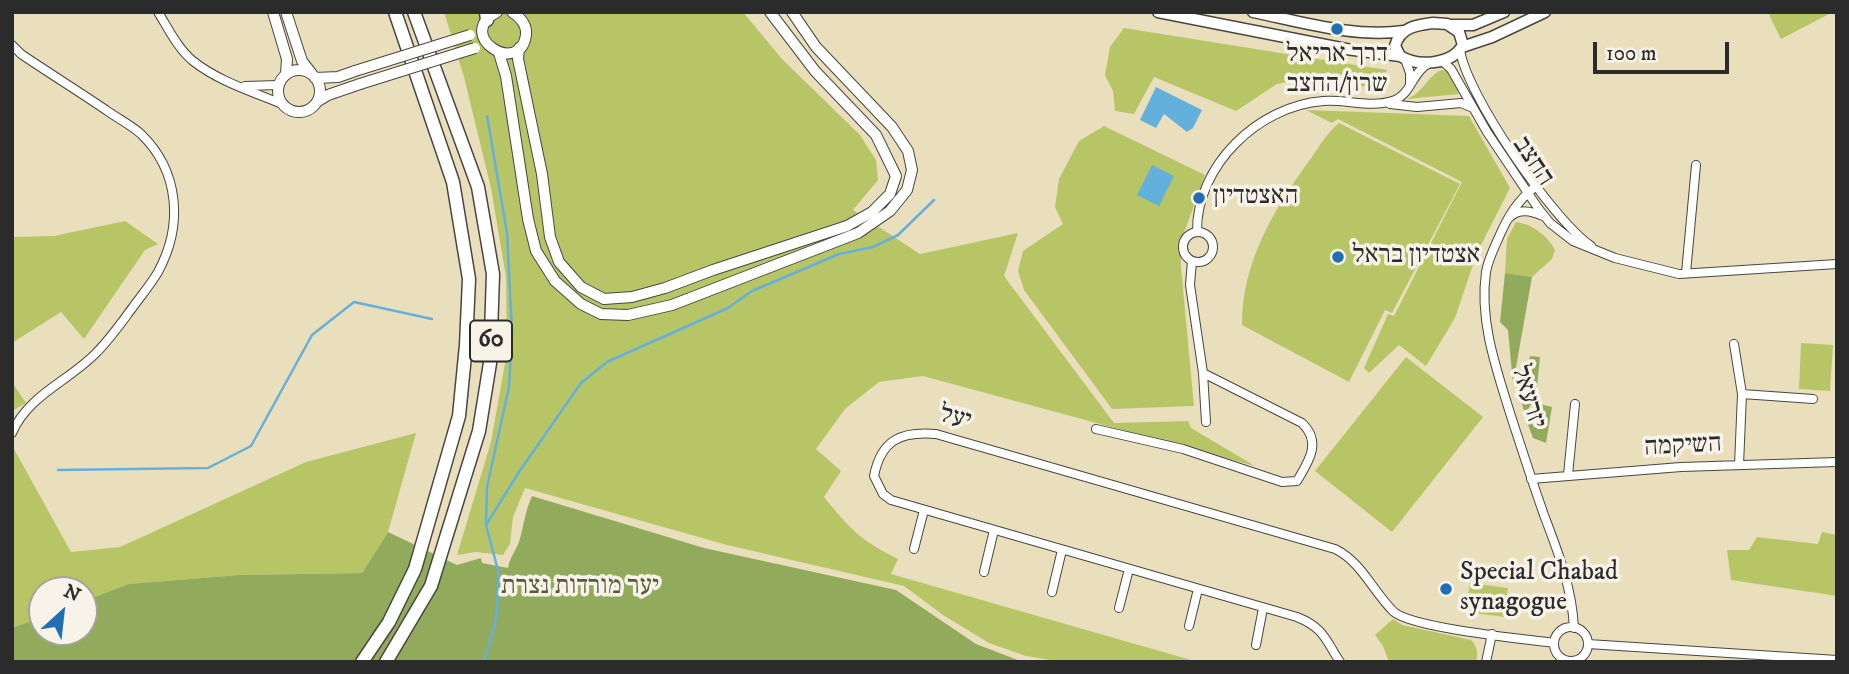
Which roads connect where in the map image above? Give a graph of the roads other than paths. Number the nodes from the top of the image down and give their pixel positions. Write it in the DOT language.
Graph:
graph roads {
  1 [pos="158,12"];
  2 [pos="273,12"];
  3 [pos="286,12"];
  4 [pos="395,12"];
  5 [pos="414,12"];
  6 [pos="512,12"];
  7 [pos="770,12"];
  8 [pos="792,12"];
  9 [pos="1158,12"];
  10 [pos="1253,12"];
  11 [pos="1504,12"];
  12 [pos="1545,12"];
  13 [pos="488,18"];
  14 [pos="1449,25"];
  15 [pos="1404,31"];
  16 [pos="12,46"];
  17 [pos="519,48"];
  18 [pos="1461,48"];
  19 [pos="496,52"];
  20 [pos="1402,58"];
  21 [pos="1436,61"];
  22 [pos="286,74"];
  23 [pos="314,76"];
  24 [pos="238,85"];
  25 [pos="278,85"];
  26 [pos="1409,85"];
  27 [pos="318,101"];
  28 [pos="1376,103"];
  29 [pos="282,104"];
  30 [pos="1473,108"];
  31 [pos="1696,165"];
  32 [pos="1536,186"];
  33 [pos="1527,193"];
  34 [pos="1544,216"];
  35 [pos="1507,220"];
  36 [pos="1197,232"];
  37 [pos="1615,258"];
  38 [pos="1192,261"];
  39 [pos="1837,264"];
  40 [pos="1686,273"];
  41 [pos="1734,344"];
  42 [pos="1203,373"];
  43 [pos="1742,394"];
  44 [pos="1813,399"];
  45 [pos="1576,404"];
  46 [pos="1206,422"];
  47 [pos="1096,429"];
  48 [pos="12,433"];
  49 [pos="1837,462"];
  50 [pos="1739,465"];
  51 [pos="1568,475"];
  52 [pos="1531,479"];
  53 [pos="924,510"];
  54 [pos="994,530"];
  55 [pos="914,549"];
  56 [pos="1062,550"];
  57 [pos="1129,569"];
  58 [pos="984,572"];
  59 [pos="1198,589"];
  60 [pos="1052,592"];
  61 [pos="1119,608"];
  62 [pos="1264,608"];
  63 [pos="1189,626"];
  64 [pos="1574,628"];
  65 [pos="1492,634"];
  66 [pos="1555,643"];
  67 [pos="1588,644"];
  68 [pos="1256,645"];
  69 [pos="1837,660"];
  70 [pos="362,662"];
  71 [pos="386,662"];
  72 [pos="1340,662"];
  73 [pos="1486,662"];
  1 -- 24 [label="street"];
  2 -- 22 [label="street"];
  3 -- 23 [label="street"];
  4 -- 70 [label="highway, 60"];
  5 -- 71 [label="highway, 60"];
  6 -- 17 [label="street"];
  7 -- 17 [label="street"];
  8 -- 19 [label="street"];
  9 -- 20 [label="main road"];
  10 -- 15 [label="main road"];
  11 -- 14 [label="main road"];
  12 -- 18 [label="main road"];
  13 -- 19 [label="street"];
  13 -- 23 [label="street, bridge"];
  14 -- 15 [label="main road"];
  14 -- 18 [label="main road"];
  15 -- 20 [label="main road"];
  16 -- 48 [label="street"];
  17 -- 19 [label="street"];
  18 -- 21 [label="main road"];
  18 -- 32 [label="street, החצב"];
  19 -- 27 [label="street, bridge"];
  20 -- 21 [label="main road"];
  20 -- 26 [label="street"];
  21 -- 26 [label="street"];
  21 -- 30 [label="street, החצב"];
  22 -- 23 [label="street"];
  22 -- 25 [label="street"];
  23 -- 27 [label="street"];
  24 -- 25 [label="street"];
  24 -- 29 [label="street"];
  25 -- 29 [label="street"];
  26 -- 28 [label="street"];
  27 -- 29 [label="street"];
  28 -- 30 [label="street"];
  28 -- 36 [label="street"];
  30 -- 33 [label="street, החצב"];
  31 -- 40 [label="street"];
  32 -- 33 [label="street, יזרעאל"];
  32 -- 37 [label="street, החצב"];
  33 -- 34 [label="street, החצב"];
  33 -- 35 [label="street, יזרעאל"];
  34 -- 35 [label="street"];
  34 -- 37 [label="street, החצב"];
  35 -- 52 [label="street, יזרעאל"];
  36 -- 38 [label="street"];
  36 -- 38 [label="street"];
  37 -- 40 [label="street, החצב"];
  38 -- 42 [label="street"];
  39 -- 40 [label="street, החצב"];
  41 -- 43 [label="street"];
  42 -- 46 [label="street"];
  42 -- 47 [label="street"];
  43 -- 44 [label="street"];
  43 -- 50 [label="street"];
  45 -- 51 [label="street"];
  49 -- 50 [label="street, השיקמה"];
  50 -- 51 [label="street, השיקמה"];
  51 -- 52 [label="street, השיקמה"];
  52 -- 64 [label="street, יזרעאל"];
  53 -- 54 [label="street, יעל"];
  53 -- 55 [label="street"];
  53 -- 65 [label="street, יעל"];
  54 -- 56 [label="street, יעל"];
  54 -- 58 [label="street"];
  56 -- 57 [label="street, יעל"];
  56 -- 60 [label="street"];
  57 -- 59 [label="street, יעל"];
  57 -- 61 [label="street"];
  59 -- 62 [label="street, יעל"];
  59 -- 63 [label="street"];
  62 -- 68 [label="street"];
  62 -- 72 [label="street, יעל"];
  64 -- 66 [label="street"];
  64 -- 67 [label="street"];
  65 -- 66 [label="street, יעל"];
  65 -- 73 [label="street"];
  66 -- 67 [label="street"];
  67 -- 69 [label="street"];
}
